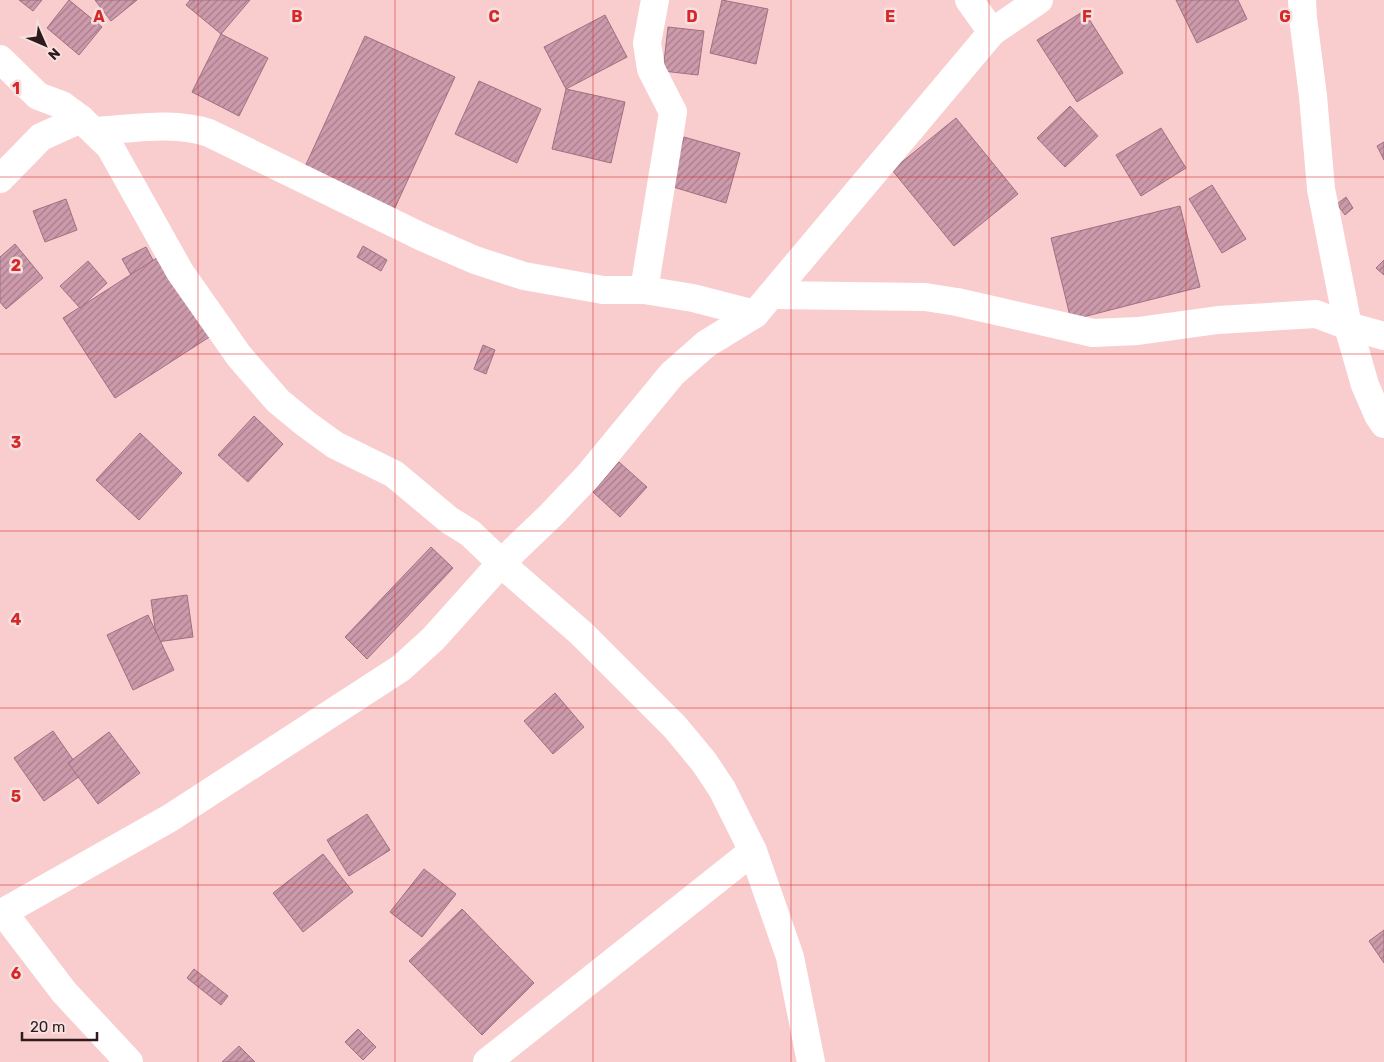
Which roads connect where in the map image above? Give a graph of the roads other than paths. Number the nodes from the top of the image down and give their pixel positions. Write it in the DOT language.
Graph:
graph roads {
  1 [pos="655,0"];
  2 [pos="969,0"];
  3 [pos="1039,0"];
  4 [pos="1302,0"];
  5 [pos="992,32"];
  6 [pos="0,58"];
  7 [pos="38,96"];
  8 [pos="88,125"];
  9 [pos="41,137"];
  10 [pos="0,180"];
  11 [pos="644,290"];
  12 [pos="764,304"];
  13 [pos="1348,326"];
  14 [pos="1384,336"];
  15 [pos="1384,424"];
  16 [pos="502,562"];
  17 [pos="753,851"];
  18 [pos="1,913"];
  19 [pos="129,1062"];
  20 [pos="487,1062"];
  21 [pos="811,1062"];
  1 -- 11 [label="street"];
  2 -- 5 [label="street"];
  3 -- 5 [label="street"];
  4 -- 13 [label="street"];
  5 -- 12 [label="street"];
  6 -- 7 [label="street"];
  7 -- 8 [label="street"];
  7 -- 9 [label="street"];
  8 -- 9 [label="street"];
  8 -- 11 [label="street"];
  8 -- 16 [label="street"];
  9 -- 10 [label="street"];
  11 -- 12 [label="street"];
  12 -- 13 [label="street"];
  12 -- 16 [label="street"];
  13 -- 14 [label="street"];
  13 -- 15 [label="street"];
  16 -- 17 [label="street"];
  16 -- 18 [label="street"];
  17 -- 20 [label="street"];
  17 -- 21 [label="street"];
  18 -- 19 [label="street"];
}
